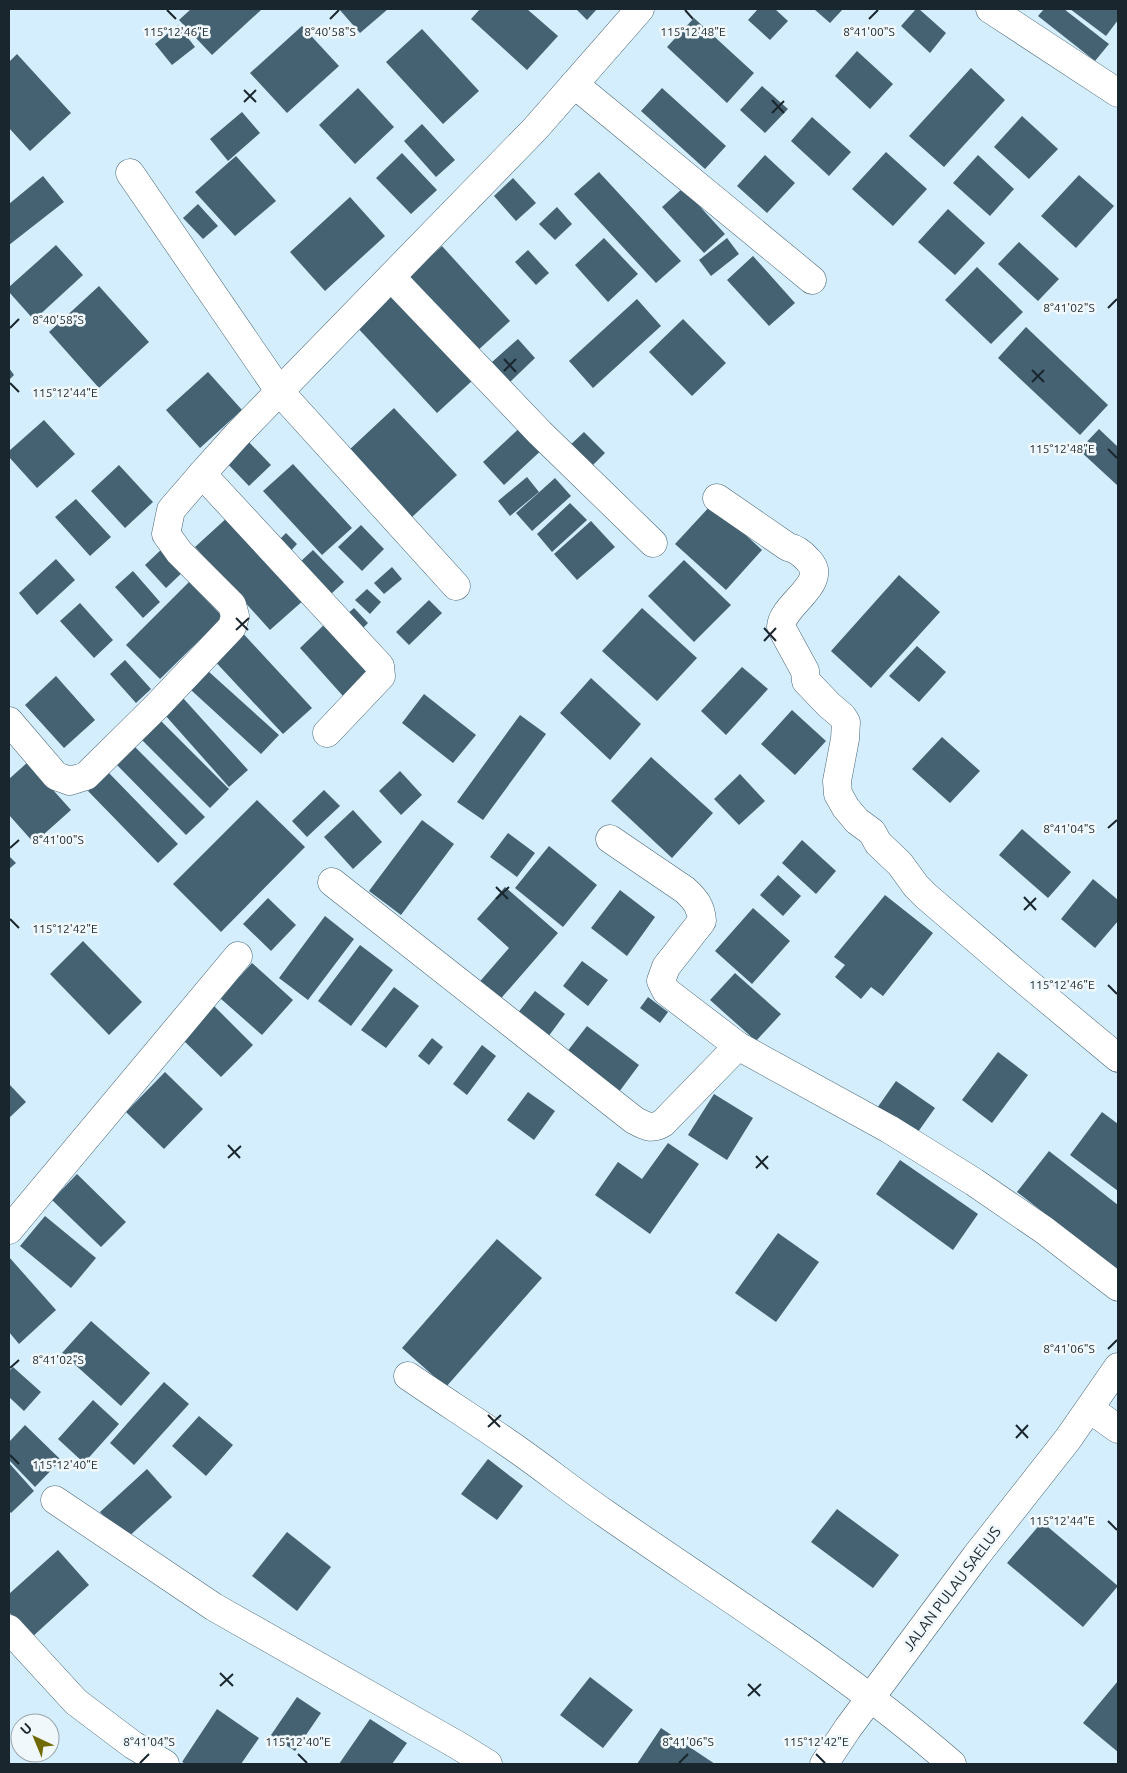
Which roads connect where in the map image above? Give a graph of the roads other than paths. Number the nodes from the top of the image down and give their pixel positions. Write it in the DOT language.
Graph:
graph roads {
  1 [pos="640,9"];
  2 [pos="1000,11"];
  3 [pos="574,84"];
  4 [pos="1118,93"];
  5 [pos="130,173"];
  6 [pos="391,277"];
  7 [pos="812,280"];
  8 [pos="280,392"];
  9 [pos="202,474"];
  10 [pos="717,498"];
  11 [pos="653,543"];
  12 [pos="456,586"];
  13 [pos="9,721"];
  14 [pos="327,733"];
  15 [pos="610,839"];
  16 [pos="332,882"];
  17 [pos="238,956"];
  18 [pos="738,1046"];
  19 [pos="1118,1058"];
  20 [pos="9,1230"];
  21 [pos="1118,1286"];
  22 [pos="1118,1367"];
  23 [pos="408,1376"];
  24 [pos="1090,1409"];
  25 [pos="1118,1429"];
  26 [pos="55,1500"];
  27 [pos="9,1630"];
  28 [pos="871,1698"];
  29 [pos="165,1764"];
  30 [pos="488,1764"];
  31 [pos="824,1764"];
  32 [pos="952,1764"];
  1 -- 3 [label="street"];
  2 -- 4 [label="street"];
  3 -- 6 [label="street"];
  3 -- 7 [label="street"];
  5 -- 8 [label="street"];
  6 -- 8 [label="street"];
  6 -- 11 [label="street"];
  8 -- 9 [label="street"];
  8 -- 12 [label="street"];
  9 -- 13 [label="street"];
  9 -- 14 [label="street"];
  10 -- 19 [label="street"];
  15 -- 18 [label="street"];
  16 -- 18 [label="street"];
  17 -- 20 [label="street"];
  18 -- 21 [label="street"];
  22 -- 24 [label="street, JALAN PULAU SAELUS"];
  23 -- 28 [label="street"];
  24 -- 25 [label="street"];
  24 -- 28 [label="street, JALAN PULAU SAELUS"];
  26 -- 30 [label="street"];
  27 -- 29 [label="street"];
  28 -- 31 [label="street, JALAN PULAU SAELUS"];
  28 -- 32 [label="street"];
}
